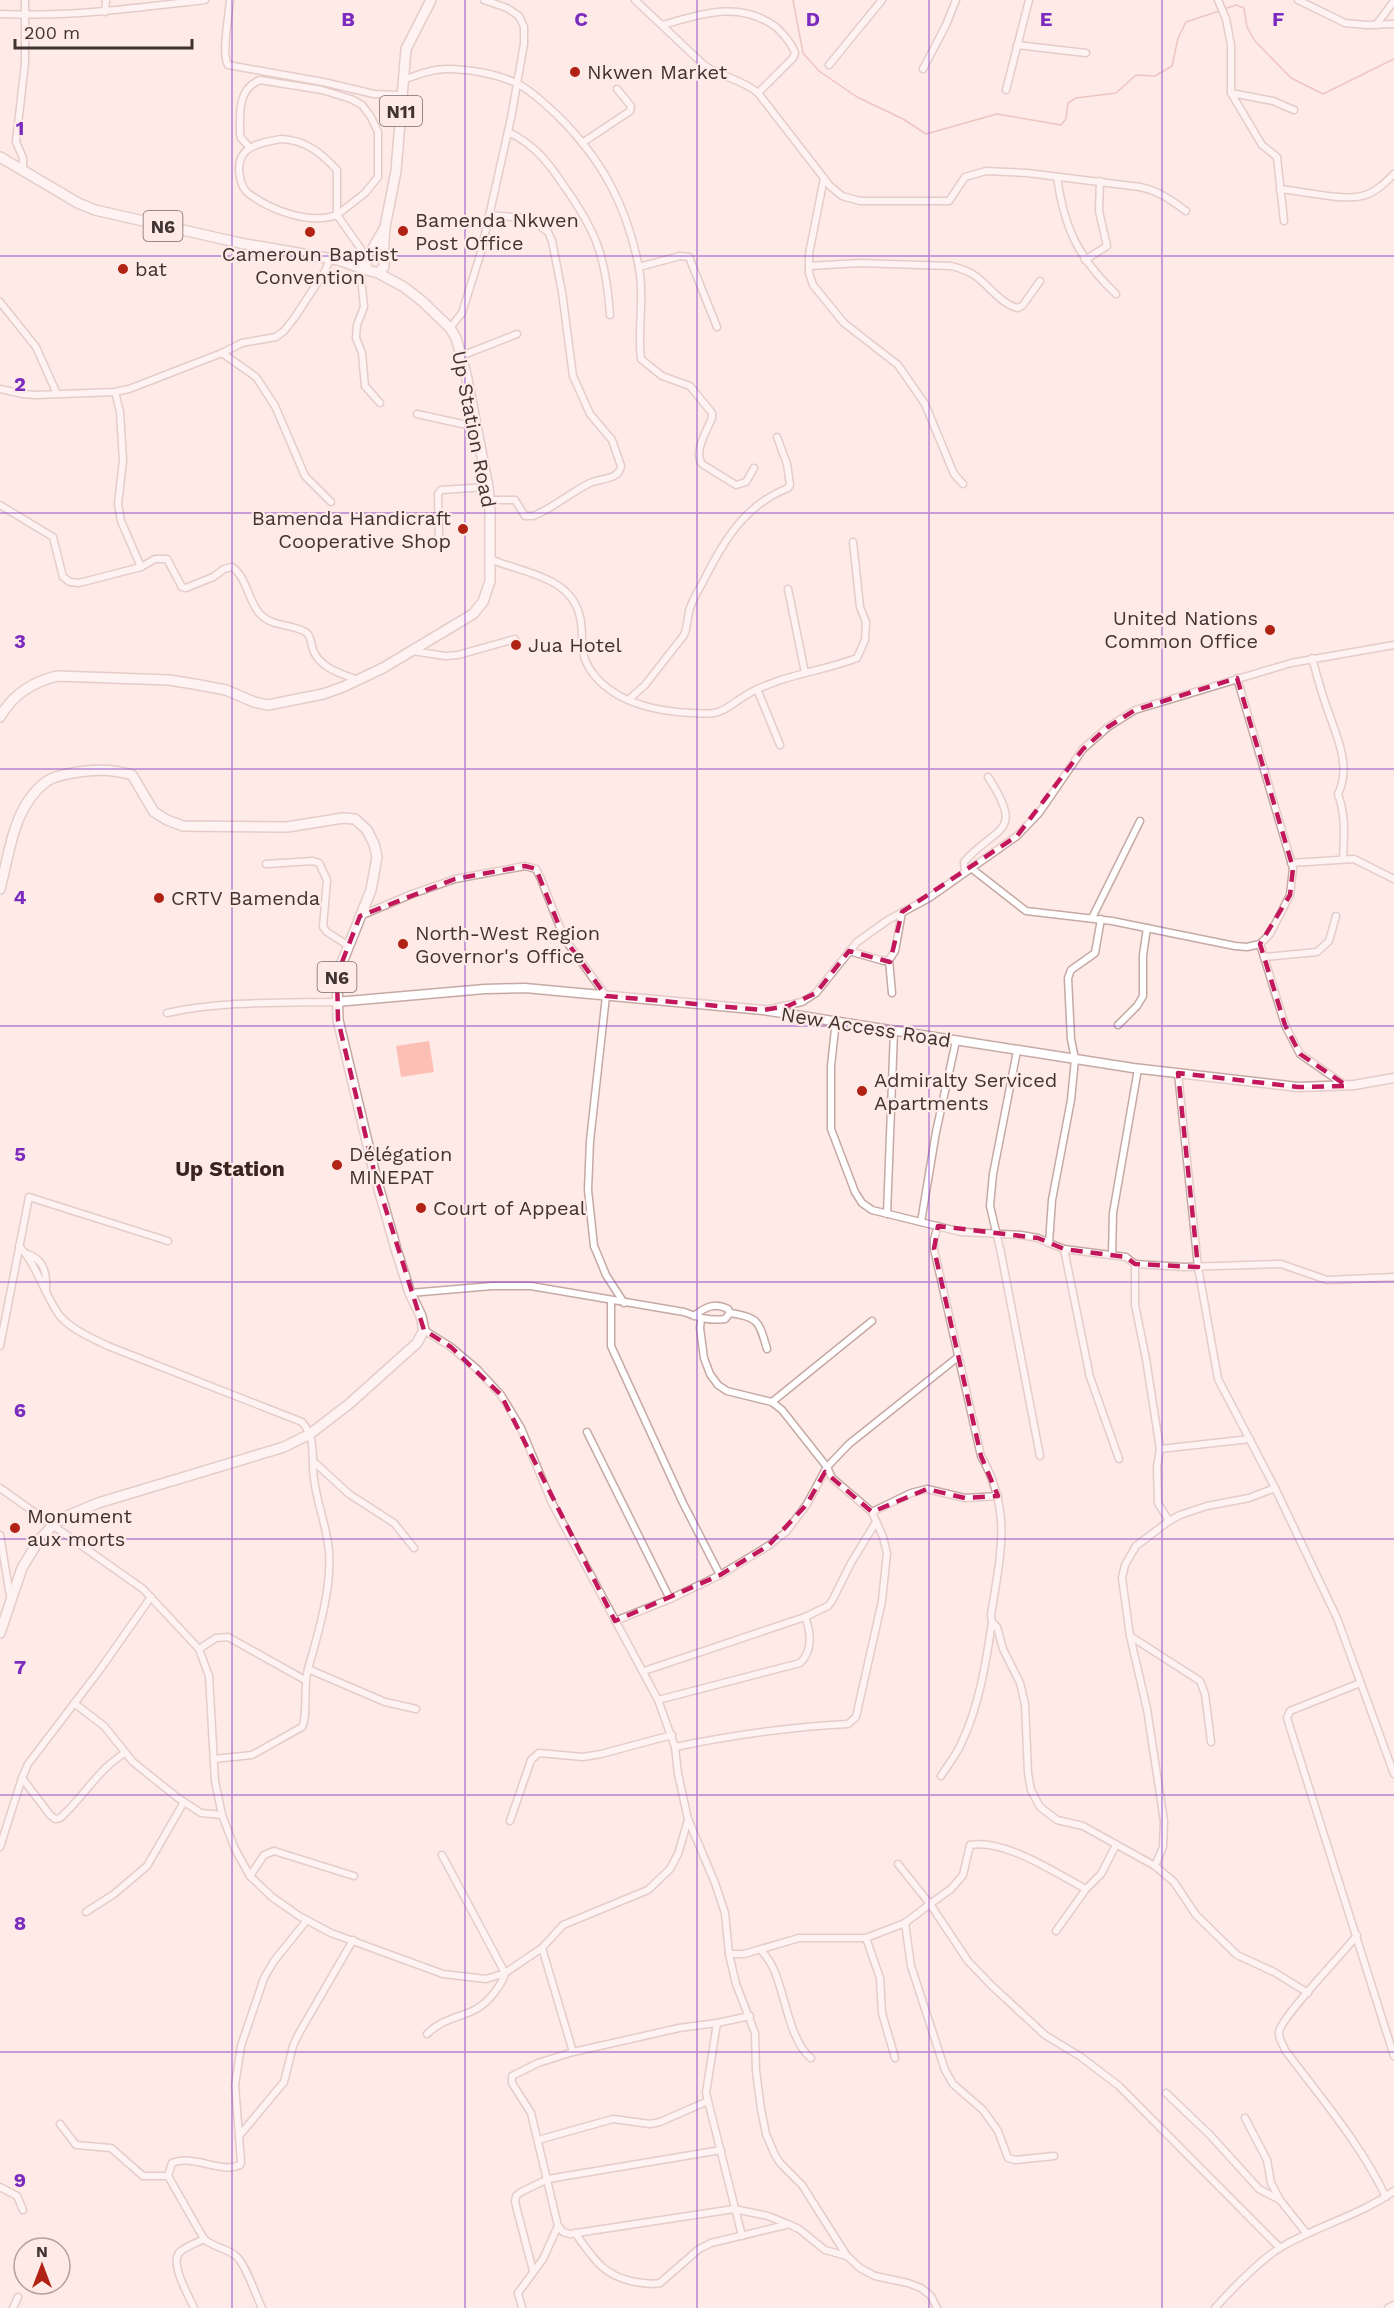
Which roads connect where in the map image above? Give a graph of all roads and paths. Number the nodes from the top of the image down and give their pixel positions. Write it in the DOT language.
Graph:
graph roads {
  1 [pos="25,0"];
  2 [pos="106,0"];
  3 [pos="205,0"];
  4 [pos="230,0"];
  5 [pos="431,0"];
  6 [pos="484,0"];
  7 [pos="635,0"];
  8 [pos="882,0"];
  9 [pos="956,0"];
  10 [pos="1029,0"];
  11 [pos="1218,0"];
  12 [pos="1298,0"];
  13 [pos="1394,1"];
  14 [pos="105,12"];
  15 [pos="0,14"];
  16 [pos="25,15"];
  17 [pos="1394,24"];
  18 [pos="662,25"];
  19 [pos="1377,25"];
  20 [pos="1017,45"];
  21 [pos="1086,53"];
  22 [pos="829,65"];
  23 [pos="923,69"];
  24 [pos="403,80"];
  25 [pos="518,84"];
  26 [pos="617,88"];
  27 [pos="1006,90"];
  28 [pos="758,93"];
  29 [pos="1231,93"];
  30 [pos="402,95"];
  31 [pos="1294,110"];
  32 [pos="508,132"];
  33 [pos="582,142"];
  34 [pos="250,148"];
  35 [pos="0,157"];
  36 [pos="23,170"];
  37 [pos="1394,174"];
  38 [pos="1057,177"];
  39 [pos="824,178"];
  40 [pos="1100,181"];
  41 [pos="1280,189"];
  42 [pos="1186,211"];
  43 [pos="337,215"];
  44 [pos="489,215"];
  45 [pos="1284,221"];
  46 [pos="385,227"];
  47 [pos="367,255"];
  48 [pos="384,258"];
  49 [pos="334,260"];
  50 [pos="1085,260"];
  51 [pos="808,266"];
  52 [pos="639,267"];
  53 [pos="364,269"];
  54 [pos="378,273"];
  55 [pos="1041,281"];
  56 [pos="404,287"];
  57 [pos="1116,294"];
  58 [pos="0,302"];
  59 [pos="610,315"];
  60 [pos="717,327"];
  61 [pos="450,328"];
  62 [pos="518,334"];
  63 [pos="222,353"];
  64 [pos="461,356"];
  65 [pos="0,389"];
  66 [pos="115,392"];
  67 [pos="57,394"];
  68 [pos="380,403"];
  69 [pos="417,414"];
  70 [pos="476,427"];
  71 [pos="777,437"];
  72 [pos="754,468"];
  73 [pos="963,484"];
  74 [pos="488,487"];
  75 [pos="489,500"];
  76 [pos="331,502"];
  77 [pos="0,505"];
  78 [pos="439,539"];
  79 [pos="853,542"];
  80 [pos="490,559"];
  81 [pos="141,567"];
  82 [pos="788,589"];
  83 [pos="515,639"];
  84 [pos="1394,645"];
  85 [pos="412,651"];
  86 [pos="1312,658"];
  87 [pos="805,673"];
  88 [pos="1237,678"];
  89 [pos="358,680"];
  90 [pos="757,689"];
  91 [pos="628,700"];
  92 [pos="0,717"];
  93 [pos="780,745"];
  94 [pos="988,777"];
  95 [pos="1140,821"];
  96 [pos="1343,859"];
  97 [pos="1292,863"];
  98 [pos="266,864"];
  99 [pos="968,870"];
  100 [pos="1394,879"];
  101 [pos="0,888"];
  102 [pos="902,912"];
  103 [pos="360,916"];
  104 [pos="1336,916"];
  105 [pos="1092,918"];
  106 [pos="1101,919"];
  107 [pos="1147,928"];
  108 [pos="1260,944"];
  109 [pos="349,946"];
  110 [pos="849,951"];
  111 [pos="1264,957"];
  112 [pos="889,960"];
  113 [pos="892,993"];
  114 [pos="606,996"];
  115 [pos="336,1002"];
  116 [pos="763,1010"];
  117 [pos="167,1013"];
  118 [pos="836,1020"];
  119 [pos="1118,1024"];
  120 [pos="894,1031"];
  121 [pos="956,1041"];
  122 [pos="1017,1051"];
  123 [pos="1075,1059"];
  124 [pos="1138,1069"];
  125 [pos="1178,1073"];
  126 [pos="1394,1078"];
  127 [pos="1347,1086"];
  128 [pos="887,1214"];
  129 [pos="921,1222"];
  130 [pos="938,1226"];
  131 [pos="995,1234"];
  132 [pos="168,1242"];
  133 [pos="1048,1243"];
  134 [pos="19,1246"];
  135 [pos="1064,1249"];
  136 [pos="1112,1255"];
  137 [pos="1135,1263"];
  138 [pos="1198,1267"];
  139 [pos="1394,1277"];
  140 [pos="410,1293"];
  141 [pos="611,1301"];
  142 [pos="624,1303"];
  143 [pos="730,1313"];
  144 [pos="698,1318"];
  145 [pos="872,1321"];
  146 [pos="424,1330"];
  147 [pos="0,1346"];
  148 [pos="767,1349"];
  149 [pos="958,1357"];
  150 [pos="772,1402"];
  151 [pos="587,1432"];
  152 [pos="310,1434"];
  153 [pos="1250,1439"];
  154 [pos="1160,1449"];
  155 [pos="1040,1456"];
  156 [pos="1119,1459"];
  157 [pos="313,1461"];
  158 [pos="827,1467"];
  159 [pos="0,1488"];
  160 [pos="1275,1488"];
  161 [pos="998,1496"];
  162 [pos="872,1512"];
  163 [pos="1169,1521"];
  164 [pos="876,1522"];
  165 [pos="53,1525"];
  166 [pos="0,1535"];
  167 [pos="414,1548"];
  168 [pos="720,1575"];
  169 [pos="11,1598"];
  170 [pos="151,1598"];
  171 [pos="670,1599"];
  172 [pos="805,1617"];
  173 [pos="615,1621"];
  174 [pos="992,1623"];
  175 [pos="0,1633"];
  176 [pos="1130,1636"];
  177 [pos="199,1649"];
  178 [pos="308,1669"];
  179 [pos="644,1671"];
  180 [pos="305,1680"];
  181 [pos="1360,1683"];
  182 [pos="658,1700"];
  183 [pos="74,1703"];
  184 [pos="416,1709"];
  185 [pos="672,1735"];
  186 [pos="1211,1742"];
  187 [pos="675,1747"];
  188 [pos="126,1753"];
  189 [pos="214,1759"];
  190 [pos="1394,1774"];
  191 [pos="941,1776"];
  192 [pos="22,1778"];
  193 [pos="184,1802"];
  194 [pos="222,1815"];
  195 [pos="688,1819"];
  196 [pos="510,1821"];
  197 [pos="1116,1845"];
  198 [pos="0,1847"];
  199 [pos="442,1855"];
  200 [pos="898,1864"];
  201 [pos="1155,1866"];
  202 [pos="250,1876"];
  203 [pos="354,1876"];
  204 [pos="1086,1889"];
  205 [pos="930,1904"];
  206 [pos="87,1912"];
  207 [pos="307,1920"];
  208 [pos="905,1923"];
  209 [pos="1056,1931"];
  210 [pos="1357,1935"];
  211 [pos="866,1938"];
  212 [pos="352,1940"];
  213 [pos="542,1948"];
  214 [pos="760,1950"];
  215 [pos="729,1954"];
  216 [pos="505,1973"];
  217 [pos="1308,1993"];
  218 [pos="750,2016"];
  219 [pos="717,2023"];
  220 [pos="427,2034"];
  221 [pos="573,2052"];
  222 [pos="1394,2055"];
  223 [pos="811,2058"];
  224 [pos="895,2058"];
  225 [pos="1166,2093"];
  226 [pos="708,2101"];
  227 [pos="1245,2118"];
  228 [pos="60,2124"];
  229 [pos="238,2136"];
  230 [pos="538,2139"];
  231 [pos="721,2150"];
  232 [pos="1054,2156"];
  233 [pos="168,2176"];
  234 [pos="548,2179"];
  235 [pos="0,2187"];
  236 [pos="1394,2191"];
  237 [pos="1386,2197"];
  238 [pos="1280,2200"];
  239 [pos="734,2209"];
  240 [pos="23,2210"];
  241 [pos="788,2224"];
  242 [pos="558,2226"];
  243 [pos="575,2233"];
  244 [pos="1307,2234"];
  245 [pos="742,2236"];
  246 [pos="204,2240"];
  247 [pos="1280,2248"];
  248 [pos="848,2256"];
  249 [pos="533,2271"];
  250 [pos="18,2297"];
  251 [pos="1394,2305"];
  252 [pos="13,2308"];
  253 [pos="194,2308"];
  254 [pos="262,2308"];
  255 [pos="522,2308"];
  256 [pos="937,2308"];
  257 [pos="1215,2308"];
  258 [pos="1388,2308"];
  1 -- 16 [label="street"];
  2 -- 14 [label="street"];
  3 -- 14 [label="street"];
  4 -- 30 [label="street"];
  5 -- 24 [label="highway, N11"];
  6 -- 25 [label="street"];
  7 -- 18 [label="street"];
  8 -- 22 [label="street"];
  9 -- 23 [label="street"];
  10 -- 20 [label="street"];
  11 -- 29 [label="street"];
  12 -- 19 [label="street"];
  13 -- 19 [label="street"];
  14 -- 16 [label="street"];
  15 -- 16 [label="street"];
  16 -- 36 [label="street"];
  17 -- 19 [label="street"];
  18 -- 28 [label="street"];
  18 -- 28 [label="street"];
  20 -- 21 [label="street"];
  20 -- 27 [label="street"];
  24 -- 25 [label="street"];
  24 -- 30 [label="highway, N11"];
  25 -- 32 [label="street"];
  25 -- 33 [label="street"];
  26 -- 33 [label="street"];
  28 -- 39 [label="street"];
  29 -- 31 [label="street"];
  29 -- 41 [label="street"];
  30 -- 46 [label="highway, N11"];
  32 -- 44 [label="street"];
  32 -- 59 [label="street"];
  33 -- 52 [label="street"];
  34 -- 43 [label="street"];
  34 -- 43 [label="street"];
  34 -- 43 [label="street"];
  35 -- 36 [label="highway, N6"];
  36 -- 49 [label="highway, N6"];
  37 -- 41 [label="street"];
  38 -- 39 [label="street"];
  38 -- 40 [label="street"];
  38 -- 50 [label="street"];
  39 -- 51 [label="street"];
  40 -- 42 [label="street"];
  40 -- 50 [label="street"];
  41 -- 45 [label="street"];
  43 -- 47 [label="street"];
  44 -- 61 [label="street"];
  44 -- 75 [label="street"];
  46 -- 47 [label="highway, N11"];
  46 -- 48 [label="highway, N11"];
  47 -- 48 [label="highway, N6"];
  47 -- 49 [label="highway, N6"];
  47 -- 53 [label="highway"];
  48 -- 54 [label="highway"];
  48 -- 56 [label="highway, N6"];
  49 -- 53 [label="highway, N6"];
  49 -- 63 [label="street"];
  50 -- 57 [label="street"];
  51 -- 55 [label="street"];
  51 -- 73 [label="street"];
  52 -- 60 [label="street"];
  52 -- 72 [label="street"];
  53 -- 54 [label="highway, N6"];
  53 -- 68 [label="street"];
  54 -- 56 [label="highway, N6"];
  56 -- 61 [label="highway, Up Station Road / N6"];
  58 -- 67 [label="street"];
  61 -- 64 [label="highway, Up Station Road / N6"];
  62 -- 64 [label="street"];
  63 -- 66 [label="street"];
  63 -- 76 [label="street"];
  64 -- 70 [label="highway, Up Station Road / N6"];
  65 -- 67 [label="street"];
  66 -- 67 [label="street"];
  66 -- 81 [label="street"];
  69 -- 70 [label="street"];
  70 -- 74 [label="highway, Up Station Road / N6"];
  71 -- 91 [label="street"];
  74 -- 75 [label="highway, Up Station Road / N6"];
  74 -- 78 [label="street"];
  75 -- 80 [label="highway, Up Station Road / N6"];
  77 -- 81 [label="street"];
  79 -- 87 [label="street"];
  80 -- 85 [label="highway, Up Station Road / N6"];
  80 -- 91 [label="street"];
  81 -- 89 [label="street"];
  82 -- 87 [label="street"];
  83 -- 85 [label="street"];
  84 -- 86 [label="street"];
  85 -- 89 [label="highway, Up Station Road / N6"];
  86 -- 88 [label="street"];
  86 -- 96 [label="street"];
  87 -- 90 [label="street"];
  88 -- 97 [label="street"];
  88 -- 99 [label="street"];
  89 -- 92 [label="highway, Up Station Road / N6"];
  90 -- 91 [label="street"];
  90 -- 93 [label="street"];
  94 -- 99 [label="street"];
  95 -- 105 [label="street"];
  96 -- 97 [label="street"];
  96 -- 100 [label="street"];
  97 -- 108 [label="street"];
  98 -- 109 [label="street"];
  99 -- 102 [label="street"];
  99 -- 105 [label="street"];
  101 -- 103 [label="highway, N6"];
  102 -- 110 [label="street"];
  102 -- 112 [label="street"];
  103 -- 109 [label="highway, N6"];
  103 -- 114 [label="street"];
  104 -- 111 [label="street"];
  105 -- 106 [label="street"];
  106 -- 107 [label="street"];
  106 -- 123 [label="street"];
  107 -- 108 [label="street"];
  107 -- 119 [label="street"];
  108 -- 111 [label="street"];
  109 -- 115 [label="highway, N6"];
  110 -- 112 [label="street"];
  110 -- 116 [label="street"];
  111 -- 127 [label="street"];
  112 -- 113 [label="street"];
  114 -- 115 [label="main road, New Access Road"];
  114 -- 116 [label="main road, New Access Road"];
  114 -- 142 [label="street"];
  115 -- 117 [label="street"];
  115 -- 140 [label="highway, N6"];
  116 -- 118 [label="main road, New Access Road"];
  118 -- 120 [label="main road, New Access Road"];
  118 -- 128 [label="street"];
  120 -- 121 [label="main road, New Access Road"];
  120 -- 128 [label="street"];
  121 -- 122 [label="main road, New Access Road"];
  121 -- 129 [label="street"];
  122 -- 123 [label="main road, New Access Road"];
  122 -- 131 [label="street"];
  123 -- 124 [label="main road, New Access Road"];
  123 -- 133 [label="street"];
  124 -- 125 [label="main road, New Access Road"];
  124 -- 136 [label="street"];
  125 -- 127 [label="main road, New Access Road"];
  125 -- 138 [label="street"];
  126 -- 127 [label="main road, New Access Road"];
  128 -- 129 [label="street"];
  129 -- 130 [label="street"];
  130 -- 131 [label="street"];
  130 -- 149 [label="street"];
  131 -- 133 [label="street"];
  131 -- 155 [label="street"];
  132 -- 134 [label="street"];
  133 -- 135 [label="street"];
  134 -- 147 [label="street"];
  134 -- 152 [label="street"];
  135 -- 136 [label="street"];
  135 -- 156 [label="street"];
  136 -- 137 [label="street"];
  137 -- 138 [label="street"];
  137 -- 154 [label="street"];
  138 -- 139 [label="street"];
  138 -- 153 [label="street"];
  140 -- 141 [label="street"];
  140 -- 146 [label="highway, N6"];
  141 -- 142 [label="street"];
  141 -- 168 [label="street"];
  142 -- 144 [label="street"];
  143 -- 144 [label="street"];
  143 -- 144 [label="street"];
  143 -- 148 [label="street"];
  144 -- 150 [label="street"];
  145 -- 150 [label="street"];
  146 -- 152 [label="highway"];
  146 -- 173 [label="street"];
  149 -- 158 [label="street"];
  149 -- 161 [label="street"];
  150 -- 158 [label="street"];
  151 -- 171 [label="street"];
  152 -- 157 [label="street"];
  152 -- 165 [label="highway"];
  153 -- 154 [label="street"];
  153 -- 160 [label="street"];
  154 -- 163 [label="street"];
  157 -- 167 [label="street"];
  157 -- 178 [label="street"];
  158 -- 162 [label="street"];
  158 -- 168 [label="street"];
  159 -- 165 [label="street"];
  160 -- 163 [label="street"];
  160 -- 181 [label="street"];
  161 -- 162 [label="street"];
  161 -- 174 [label="street"];
  162 -- 164 [label="street"];
  163 -- 176 [label="street"];
  164 -- 172 [label="street"];
  164 -- 187 [label="street"];
  165 -- 169 [label="highway"];
  165 -- 170 [label="street"];
  166 -- 169 [label="street"];
  168 -- 171 [label="street"];
  169 -- 175 [label="highway"];
  170 -- 177 [label="street"];
  170 -- 183 [label="street"];
  171 -- 173 [label="street"];
  172 -- 179 [label="street"];
  172 -- 182 [label="street"];
  173 -- 179 [label="street"];
  174 -- 191 [label="street"];
  174 -- 197 [label="street"];
  176 -- 186 [label="street"];
  176 -- 201 [label="street"];
  177 -- 180 [label="street"];
  177 -- 189 [label="street"];
  178 -- 180 [label="street"];
  178 -- 184 [label="street"];
  179 -- 182 [label="street"];
  180 -- 189 [label="street"];
  181 -- 190 [label="street"];
  181 -- 210 [label="street"];
  182 -- 185 [label="street"];
  183 -- 188 [label="street"];
  183 -- 192 [label="street"];
  185 -- 187 [label="street"];
  185 -- 196 [label="street"];
  187 -- 195 [label="street"];
  188 -- 192 [label="street"];
  188 -- 193 [label="street"];
  189 -- 194 [label="street"];
  192 -- 198 [label="street"];
  193 -- 194 [label="street"];
  193 -- 206 [label="street"];
  194 -- 202 [label="street"];
  195 -- 213 [label="street"];
  195 -- 215 [label="street"];
  197 -- 201 [label="street"];
  197 -- 204 [label="street"];
  199 -- 216 [label="street"];
  200 -- 205 [label="street"];
  201 -- 217 [label="street"];
  202 -- 203 [label="street"];
  202 -- 207 [label="street"];
  204 -- 205 [label="street"];
  204 -- 209 [label="street"];
  205 -- 208 [label="street"];
  205 -- 247 [label="street"];
  207 -- 212 [label="street"];
  207 -- 229 [label="street"];
  208 -- 211 [label="street"];
  208 -- 232 [label="street"];
  210 -- 217 [label="street"];
  210 -- 222 [label="street"];
  211 -- 214 [label="street"];
  211 -- 224 [label="street"];
  212 -- 216 [label="street"];
  212 -- 229 [label="street"];
  213 -- 216 [label="street"];
  213 -- 221 [label="street"];
  214 -- 215 [label="street"];
  214 -- 223 [label="street"];
  215 -- 218 [label="street"];
  216 -- 220 [label="street"];
  217 -- 237 [label="street"];
  218 -- 219 [label="street"];
  218 -- 248 [label="street"];
  219 -- 221 [label="street"];
  219 -- 226 [label="street"];
  221 -- 230 [label="street"];
  225 -- 238 [label="street"];
  226 -- 230 [label="street"];
  226 -- 231 [label="street"];
  227 -- 238 [label="street"];
  228 -- 233 [label="street"];
  229 -- 233 [label="street"];
  230 -- 234 [label="street"];
  231 -- 234 [label="street"];
  231 -- 239 [label="street"];
  233 -- 246 [label="street"];
  234 -- 242 [label="street"];
  234 -- 249 [label="street"];
  235 -- 240 [label="street"];
  236 -- 237 [label="street"];
  237 -- 244 [label="street"];
  238 -- 244 [label="street"];
  239 -- 241 [label="street"];
  239 -- 243 [label="street"];
  239 -- 245 [label="street"];
  241 -- 245 [label="street"];
  241 -- 248 [label="street"];
  242 -- 243 [label="street"];
  242 -- 249 [label="street"];
  243 -- 245 [label="street"];
  244 -- 247 [label="street"];
  246 -- 253 [label="street"];
  246 -- 254 [label="street"];
  247 -- 257 [label="street"];
  248 -- 256 [label="street"];
  249 -- 255 [label="street"];
  250 -- 252 [label="street"];
  251 -- 258 [label="street"];
}
